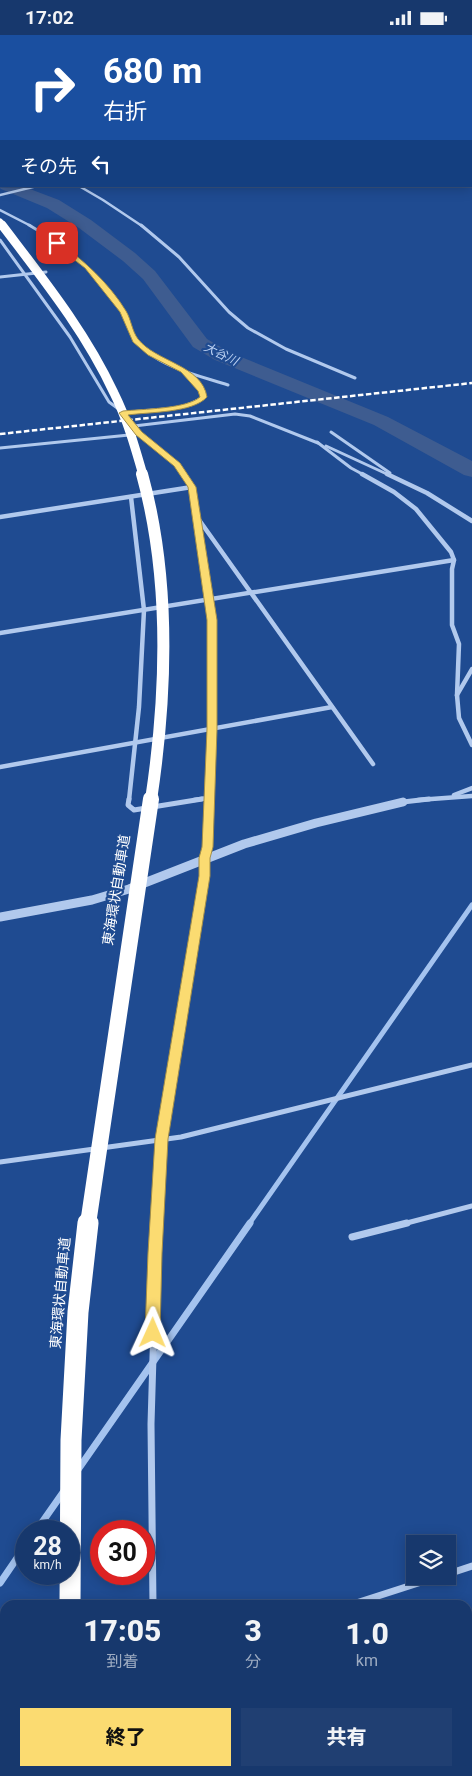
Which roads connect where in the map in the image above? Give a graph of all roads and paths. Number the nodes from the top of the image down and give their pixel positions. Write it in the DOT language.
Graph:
graph roads {
  1 [pos="33,187"];
  2 [pos="81,187"];
  3 [pos="0,195"];
  4 [pos="0,210"];
  5 [pos="0,222"];
  6 [pos="0,240"];
  7 [pos="46,272"];
  8 [pos="25,274"];
  9 [pos="0,277"];
  10 [pos="184,371"];
  11 [pos="355,378"];
  12 [pos="228,385"];
  13 [pos="123,413"];
  14 [pos="134,426"];
  15 [pos="331,431"];
  16 [pos="139,434"];
  17 [pos="317,442"];
  18 [pos="0,448"];
  19 [pos="399,479"];
  20 [pos="192,487"];
  21 [pos="131,497"];
  22 [pos="0,517"];
  23 [pos="198,517"];
  24 [pos="472,521"];
  25 [pos="454,560"];
  26 [pos="252,592"];
  27 [pos="210,599"];
  28 [pos="144,610"];
  29 [pos="0,633"];
  30 [pos="472,669"];
  31 [pos="457,695"];
  32 [pos="332,707"];
  33 [pos="212,729"];
  34 [pos="136,744"];
  35 [pos="472,745"];
  36 [pos="373,764"];
  37 [pos="0,767"];
  38 [pos="472,788"];
  39 [pos="454,795"];
  40 [pos="472,796"];
  41 [pos="208,798"];
  42 [pos="403,802"];
  43 [pos="204,858"];
  44 [pos="0,917"];
  45 [pos="472,1065"];
  46 [pos="162,1139"];
  47 [pos="0,1162"];
  48 [pos="472,1206"];
  49 [pos="352,1237"];
  50 [pos="472,1566"];
  51 [pos="456,1571"];
  52 [pos="412,1585"];
  53 [pos="70,1600"];
  54 [pos="153,1600"];
  55 [pos="366,1600"];
  1 -- 3 [label="street"];
  2 -- 11 [label="street"];
  4 -- 10 [label="street"];
  5 -- 53 [label="highway, 東海環状自動車道, bridge"];
  6 -- 8 [label="street"];
  7 -- 8 [label="street"];
  8 -- 9 [label="street"];
  8 -- 13 [label="street"];
  10 -- 12 [label="street"];
  10 -- 13 [label="street"];
  13 -- 14 [label="street"];
  14 -- 16 [label="street"];
  14 -- 17 [label="street"];
  15 -- 19 [label="street"];
  16 -- 18 [label="street"];
  16 -- 20 [label="street"];
  17 -- 19 [label="street"];
  17 -- 25 [label="street"];
  19 -- 24 [label="street"];
  20 -- 21 [label="street"];
  20 -- 23 [label="street"];
  21 -- 22 [label="street"];
  21 -- 28 [label="street"];
  23 -- 26 [label="street"];
  23 -- 27 [label="street"];
  25 -- 26 [label="street"];
  25 -- 31 [label="street"];
  26 -- 27 [label="street"];
  26 -- 32 [label="street"];
  27 -- 28 [label="street"];
  27 -- 33 [label="street"];
  28 -- 29 [label="street"];
  28 -- 34 [label="street"];
  30 -- 31 [label="street"];
  31 -- 35 [label="street"];
  32 -- 33 [label="street"];
  32 -- 36 [label="street"];
  33 -- 34 [label="street"];
  33 -- 41 [label="street"];
  34 -- 37 [label="street"];
  34 -- 41 [label="street"];
  38 -- 39 [label="street"];
  39 -- 40 [label="street"];
  39 -- 42 [label="street"];
  41 -- 43 [label="street"];
  42 -- 43 [label="street"];
  43 -- 44 [label="street"];
  43 -- 46 [label="street"];
  45 -- 46 [label="street"];
  46 -- 47 [label="street"];
  46 -- 54 [label="street"];
  48 -- 49 [label="street"];
  50 -- 51 [label="street"];
  52 -- 55 [label="street"];
}
